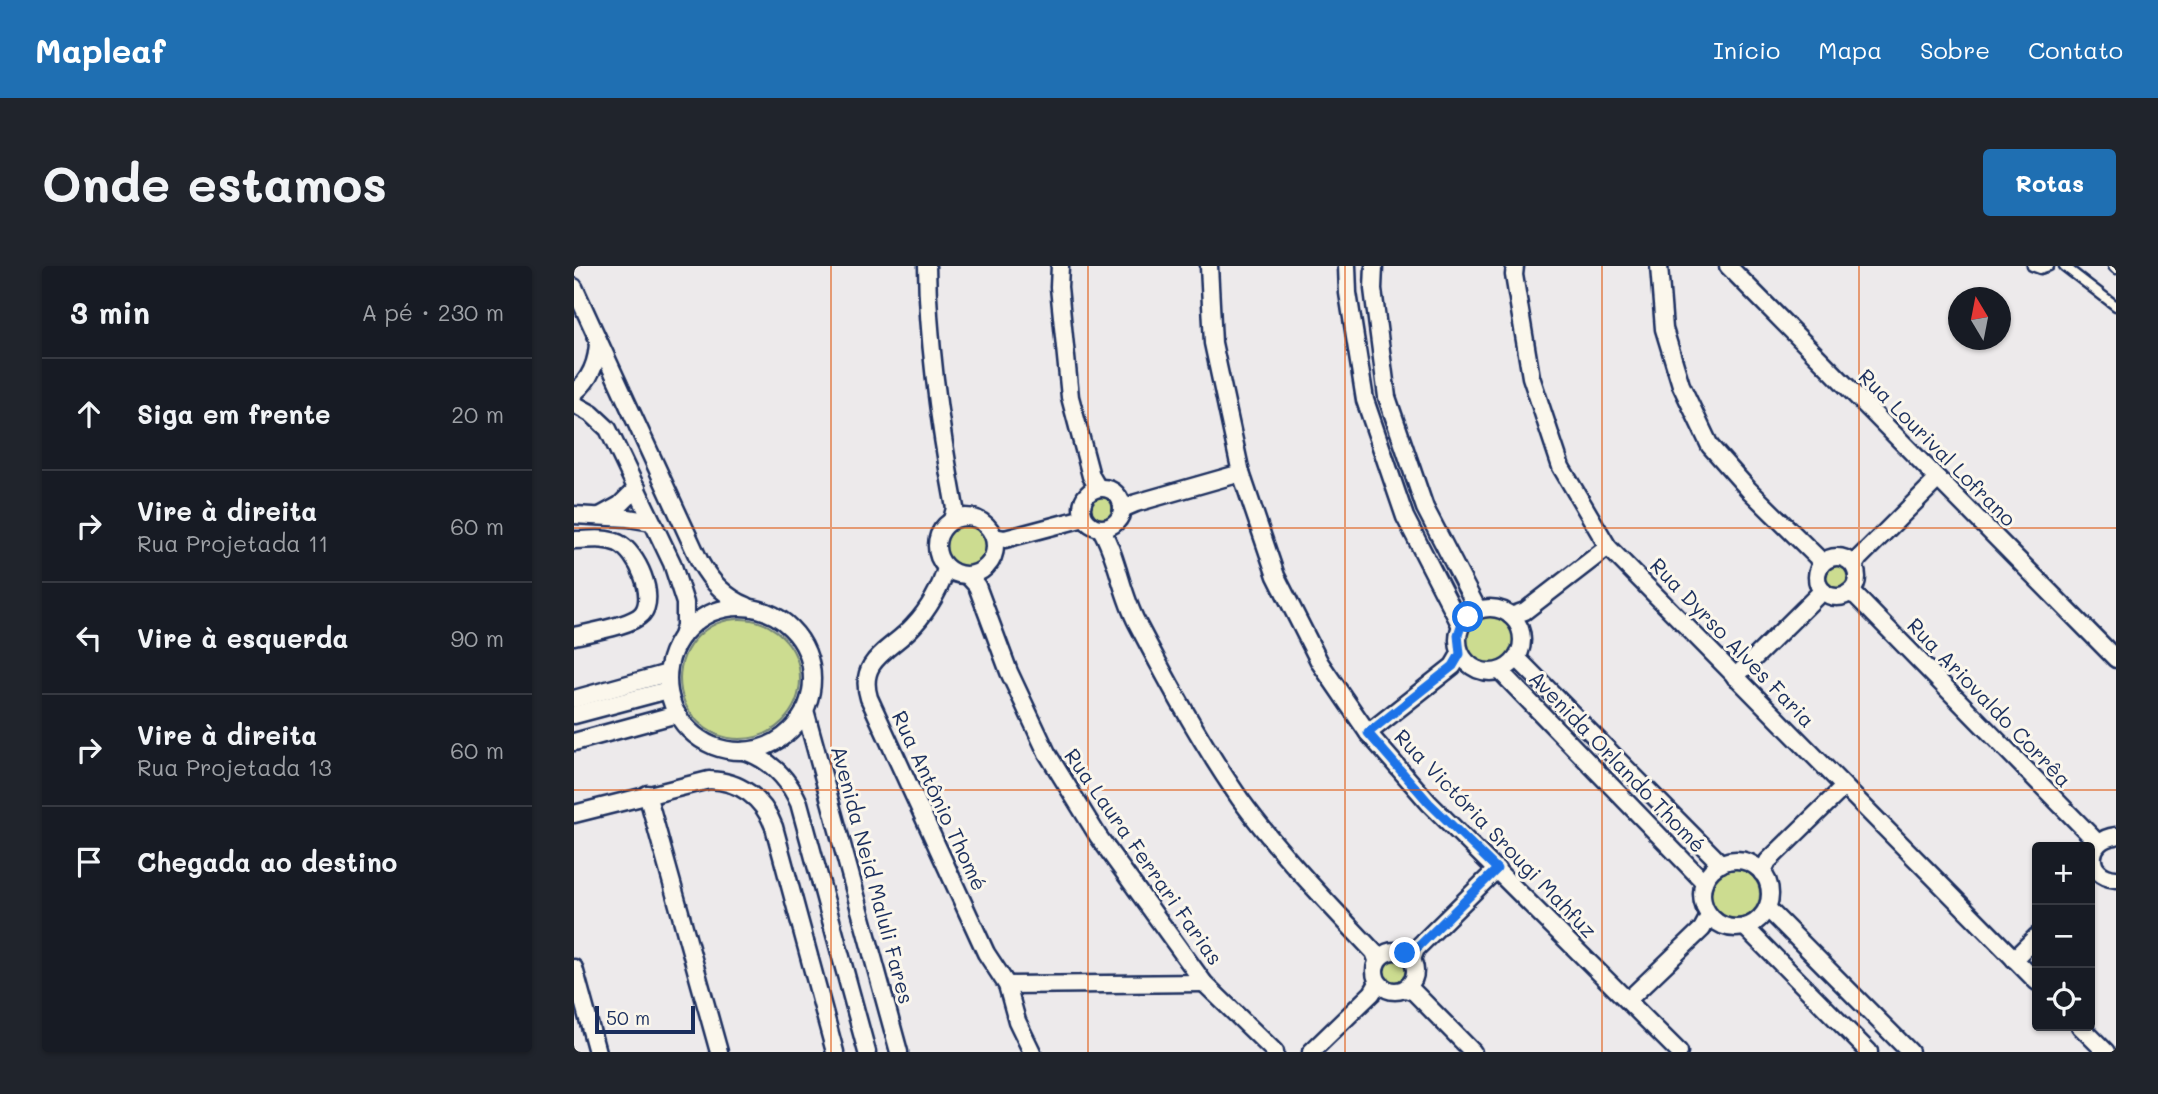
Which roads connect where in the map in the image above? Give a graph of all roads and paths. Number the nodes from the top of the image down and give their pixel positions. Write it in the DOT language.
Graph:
graph roads {
  1 [pos="927,266"];
  2 [pos="1060,266"];
  3 [pos="1209,266"];
  4 [pos="1347,266"];
  5 [pos="1374,266"];
  6 [pos="1515,266"];
  7 [pos="1659,266"];
  8 [pos="1728,266"];
  9 [pos="2032,266"];
  10 [pos="2049,266"];
  11 [pos="2064,266"];
  12 [pos="574,287"];
  13 [pos="2116,306"];
  14 [pos="598,338"];
  15 [pos="574,393"];
  16 [pos="574,404"];
  17 [pos="1241,473"];
  18 [pos="1938,479"];
  19 [pos="1093,485"];
  20 [pos="637,488"];
  21 [pos="1127,504"];
  22 [pos="574,515"];
  23 [pos="957,515"];
  24 [pos="600,516"];
  25 [pos="1078,516"];
  26 [pos="652,522"];
  27 [pos="1106,533"];
  28 [pos="574,540"];
  29 [pos="998,540"];
  30 [pos="1608,547"];
  31 [pos="1821,561"];
  32 [pos="1854,562"];
  33 [pos="961,576"];
  34 [pos="1820,592"];
  35 [pos="1852,592"];
  36 [pos="752,609"];
  37 [pos="1479,610"];
  38 [pos="1518,616"];
  39 [pos="1461,626"];
  40 [pos="574,636"];
  41 [pos="682,636"];
  42 [pos="1517,658"];
  43 [pos="2116,659"];
  44 [pos="1460,661"];
  45 [pos="1500,671"];
  46 [pos="1735,677"];
  47 [pos="668,681"];
  48 [pos="574,699"];
  49 [pos="805,709"];
  50 [pos="677,714"];
  51 [pos="574,715"];
  52 [pos="1368,733"];
  53 [pos="574,742"];
  54 [pos="742,751"];
  55 [pos="1844,787"];
  56 [pos="647,794"];
  57 [pos="574,814"];
  58 [pos="2101,840"];
  59 [pos="1721,864"];
  60 [pos="1761,866"];
  61 [pos="1497,869"];
  62 [pos="2100,878"];
  63 [pos="1704,882"];
  64 [pos="1767,908"];
  65 [pos="1709,922"];
  66 [pos="1745,927"];
  67 [pos="2032,941"];
  68 [pos="1411,954"];
  69 [pos="1378,956"];
  70 [pos="2014,959"];
  71 [pos="574,968"];
  72 [pos="2032,977"];
  73 [pos="1205,983"];
  74 [pos="1007,985"];
  75 [pos="1378,988"];
  76 [pos="1411,988"];
  77 [pos="1628,1000"];
  78 [pos="2085,1031"];
  79 [pos="865,1047"];
  80 [pos="597,1052"];
  81 [pos="719,1052"];
  82 [pos="835,1052"];
  83 [pos="900,1052"];
  84 [pos="1032,1052"];
  85 [pos="1275,1052"];
  86 [pos="1311,1052"];
  87 [pos="1473,1052"];
  88 [pos="1679,1052"];
  89 [pos="1870,1052"];
  90 [pos="1910,1052"];
  91 [pos="2106,1052"];
  1 -- 23 [label="street"];
  2 -- 19 [label="street"];
  3 -- 17 [label="street, Rua Victória Srougi Mahfuz"];
  4 -- 39 [label="street"];
  5 -- 37 [label="street"];
  6 -- 30 [label="street, Rua Dyrso Alves Faria"];
  7 -- 31 [label="street"];
  8 -- 18 [label="street, Rua Lourival Lofrano"];
  9 -- 10 [label="lane"];
  11 -- 13 [label="lane"];
  12 -- 14 [label="street"];
  14 -- 15 [label="street"];
  14 -- 36 [label="street"];
  16 -- 20 [label="street"];
  17 -- 21 [label="street"];
  17 -- 52 [label="street, Rua Victória Srougi Mahfuz"];
  18 -- 32 [label="street"];
  18 -- 43 [label="street, Rua Lourival Lofrano"];
  19 -- 21 [label="street"];
  19 -- 25 [label="street"];
  20 -- 24 [label="street"];
  20 -- 26 [label="street"];
  21 -- 27 [label="street"];
  22 -- 24 [label="street"];
  23 -- 29 [label="street"];
  23 -- 33 [label="street"];
  24 -- 26 [label="street"];
  25 -- 27 [label="street"];
  25 -- 29 [label="street"];
  26 -- 41 [label="street"];
  27 -- 69 [label="street"];
  28 -- 40 [label="street"];
  29 -- 33 [label="street"];
  30 -- 38 [label="street"];
  30 -- 46 [label="street, Rua Dyrso Alves Faria"];
  31 -- 32 [label="street"];
  31 -- 34 [label="street"];
  32 -- 35 [label="street"];
  33 -- 73 [label="street, Rua Laura Ferrari Farias"];
  33 -- 74 [label="street, Rua Antônio Thomé"];
  34 -- 35 [label="street"];
  34 -- 46 [label="street"];
  35 -- 58 [label="street, Rua Ariovaldo Corrêa"];
  36 -- 41 [label="street"];
  36 -- 49 [label="street"];
  37 -- 38 [label="street"];
  37 -- 39 [label="street"];
  38 -- 42 [label="street"];
  39 -- 44 [label="street"];
  41 -- 47 [label="street"];
  42 -- 45 [label="street"];
  42 -- 59 [label="street, Avenida Orlando Thomé"];
  44 -- 45 [label="street"];
  44 -- 52 [label="street"];
  45 -- 63 [label="street, Avenida Orlando Thomé"];
  46 -- 55 [label="street, Rua Dyrso Alves Faria"];
  47 -- 48 [label="street"];
  47 -- 50 [label="street"];
  47 -- 51 [label="street"];
  49 -- 54 [label="street"];
  49 -- 83 [label="street, Avenida Neid Maluli Fares"];
  50 -- 53 [label="street"];
  50 -- 54 [label="street"];
  52 -- 61 [label="street, Rua Victória Srougi Mahfuz"];
  54 -- 79 [label="street"];
  55 -- 60 [label="street"];
  55 -- 70 [label="street, Rua Dyrso Alves Faria"];
  56 -- 57 [label="street"];
  56 -- 81 [label="street"];
  56 -- 82 [label="street"];
  58 -- 62 [label="street"];
  59 -- 60 [label="street"];
  59 -- 63 [label="street"];
  60 -- 64 [label="street"];
  61 -- 68 [label="street"];
  61 -- 77 [label="street, Rua Victória Srougi Mahfuz"];
  63 -- 65 [label="street"];
  64 -- 66 [label="street"];
  64 -- 90 [label="street"];
  65 -- 66 [label="street"];
  65 -- 77 [label="street"];
  66 -- 89 [label="street"];
  67 -- 70 [label="street"];
  68 -- 69 [label="street"];
  68 -- 76 [label="street"];
  69 -- 75 [label="street"];
  70 -- 72 [label="street, Rua Dyrso Alves Faria"];
  71 -- 80 [label="street"];
  73 -- 74 [label="street"];
  73 -- 85 [label="street, Rua Laura Ferrari Farias"];
  74 -- 84 [label="street, Rua Antônio Thomé"];
  75 -- 76 [label="street"];
  75 -- 86 [label="street"];
  76 -- 87 [label="street"];
  77 -- 88 [label="street, Rua Victória Srougi Mahfuz"];
  78 -- 91 [label="street"];
}
